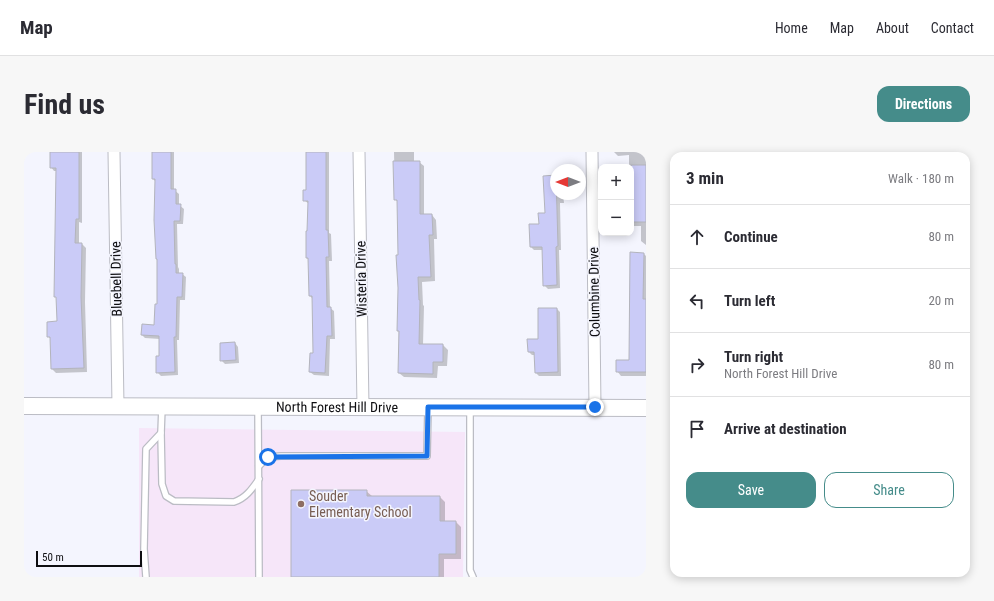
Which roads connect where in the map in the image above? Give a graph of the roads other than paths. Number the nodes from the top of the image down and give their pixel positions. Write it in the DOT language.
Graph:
graph roads {
  1 [pos="114,152"];
  2 [pos="359,152"];
  3 [pos="592,152"];
  4 [pos="26,406"];
  5 [pos="118,406"];
  6 [pos="162,407"];
  7 [pos="258,407"];
  8 [pos="363,407"];
  9 [pos="428,407"];
  10 [pos="470,407"];
  11 [pos="595,407"];
  12 [pos="646,408"];
  13 [pos="161,433"];
  14 [pos="259,466"];
  15 [pos="259,479"];
  16 [pos="146,577"];
  17 [pos="259,577"];
  18 [pos="473,577"];
  1 -- 5 [label="street, Bluebell Drive"];
  2 -- 8 [label="street, Wisteria Drive"];
  3 -- 11 [label="street, Columbine Drive"];
  4 -- 5 [label="main road, North Forest Hill Drive"];
  5 -- 6 [label="main road, North Forest Hill Drive"];
  6 -- 7 [label="main road, North Forest Hill Drive"];
  6 -- 13 [label="lane"];
  7 -- 8 [label="main road, North Forest Hill Drive"];
  7 -- 14 [label="lane"];
  8 -- 9 [label="main road, North Forest Hill Drive"];
  9 -- 10 [label="main road, North Forest Hill Drive"];
  9 -- 14 [label="lane"];
  10 -- 11 [label="main road, North Forest Hill Drive"];
  10 -- 18 [label="lane"];
  11 -- 12 [label="main road, North Forest Hill Drive"];
  13 -- 15 [label="lane"];
  13 -- 16 [label="lane"];
  14 -- 15 [label="lane"];
  15 -- 17 [label="lane"];
}
